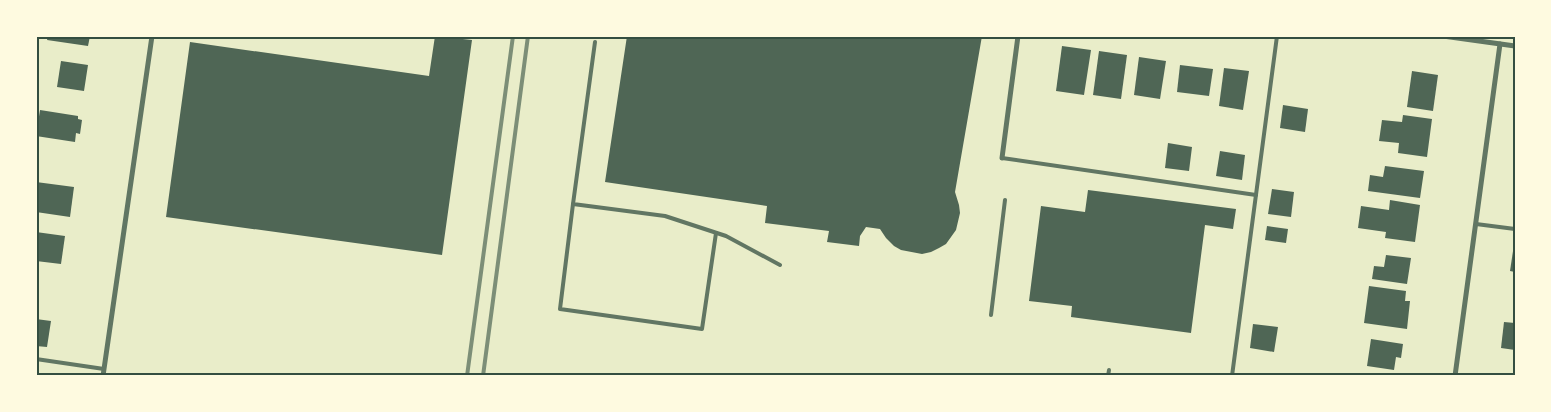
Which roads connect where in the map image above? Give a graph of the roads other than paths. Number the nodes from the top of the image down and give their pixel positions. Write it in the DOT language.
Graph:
graph roads {
  1 [pos="152,36"];
  2 [pos="1018,36"];
  3 [pos="1277,36"];
  4 [pos="1443,36"];
  5 [pos="595,42"];
  6 [pos="1500,44"];
  7 [pos="1515,46"];
  8 [pos="1002,158"];
  9 [pos="1256,195"];
  10 [pos="1006,200"];
  11 [pos="573,204"];
  12 [pos="1476,224"];
  13 [pos="1515,229"];
  14 [pos="716,233"];
  15 [pos="780,265"];
  16 [pos="991,315"];
  17 [pos="36,359"];
  18 [pos="104,368"];
  19 [pos="1110,370"];
  20 [pos="103,376"];
  21 [pos="1108,376"];
  22 [pos="1232,376"];
  23 [pos="1455,376"];
  1 -- 18 [label="street"];
  2 -- 8 [label="street"];
  3 -- 9 [label="lane"];
  4 -- 6 [label="street"];
  5 -- 11 [label="lane"];
  6 -- 7 [label="street"];
  6 -- 12 [label="street"];
  8 -- 9 [label="lane"];
  9 -- 22 [label="lane"];
  10 -- 16 [label="lane"];
  11 -- 14 [label="lane"];
  11 -- 14 [label="lane"];
  12 -- 13 [label="lane"];
  12 -- 23 [label="street"];
  14 -- 15 [label="lane"];
  17 -- 18 [label="lane"];
  18 -- 20 [label="street"];
  19 -- 21 [label="lane"];
}
